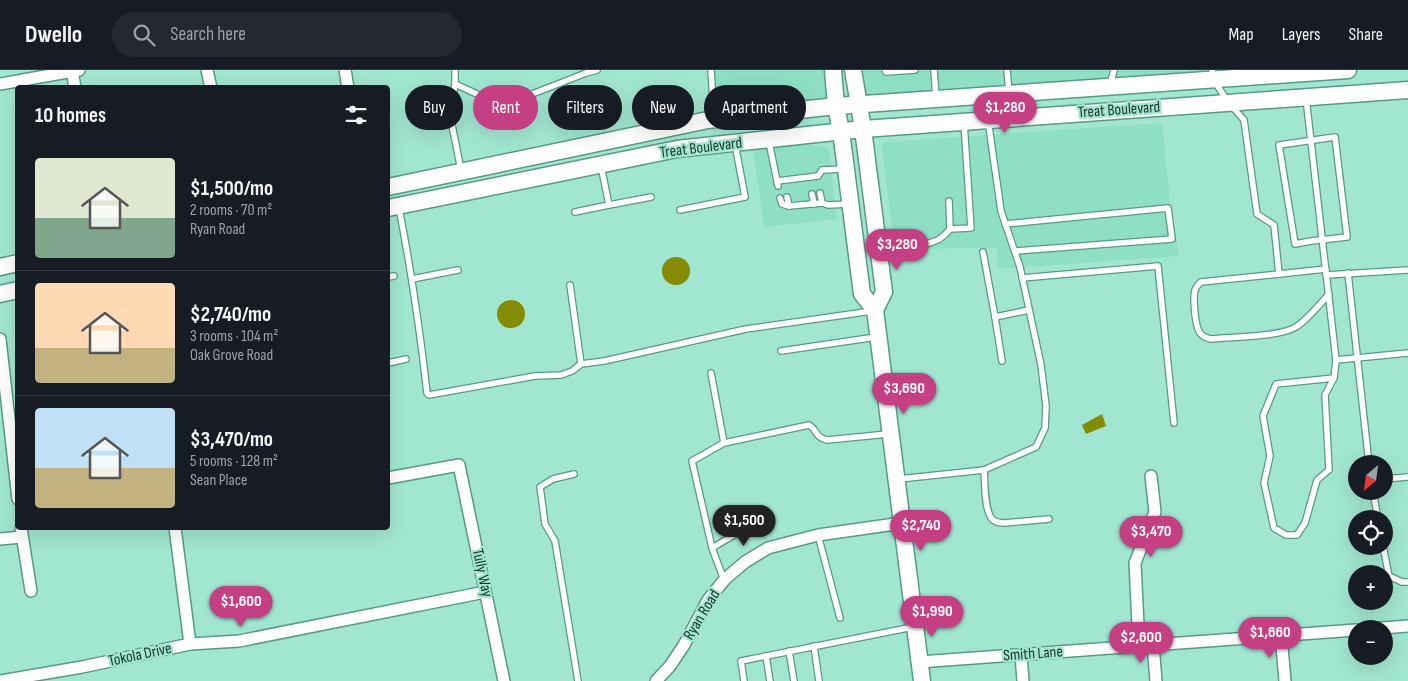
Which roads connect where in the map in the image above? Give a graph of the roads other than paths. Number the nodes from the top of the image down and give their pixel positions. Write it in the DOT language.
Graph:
graph roads {
  1 [pos="74,70"];
  2 [pos="207,70"];
  3 [pos="345,70"];
  4 [pos="455,70"];
  5 [pos="598,70"];
  6 [pos="833,70"];
  7 [pos="853,70"];
  8 [pos="886,70"];
  9 [pos="915,70"];
  10 [pos="934,70"];
  11 [pos="1007,70"];
  12 [pos="1114,70"];
  13 [pos="1348,70"];
  14 [pos="712,71"];
  15 [pos="1278,72"];
  16 [pos="1213,75"];
  17 [pos="0,84"];
  18 [pos="455,84"];
  19 [pos="75,85"];
  20 [pos="210,85"];
  21 [pos="348,85"];
  22 [pos="710,85"];
  23 [pos="1109,87"];
  24 [pos="1408,90"];
  25 [pos="1010,94"];
  26 [pos="1306,97"];
  27 [pos="937,100"];
  28 [pos="1228,102"];
  29 [pos="858,104"];
  30 [pos="836,106"];
  31 [pos="806,109"];
  32 [pos="988,119"];
  33 [pos="964,121"];
  34 [pos="704,122"];
  35 [pos="863,128"];
  36 [pos="841,131"];
  37 [pos="769,139"];
  38 [pos="1311,140"];
  39 [pos="735,143"];
  40 [pos="601,164"];
  41 [pos="845,169"];
  42 [pos="461,172"];
  43 [pos="390,187"];
  44 [pos="820,193"];
  45 [pos="812,194"];
  46 [pos="787,197"];
  47 [pos="651,198"];
  48 [pos="780,198"];
  49 [pos="949,201"];
  50 [pos="822,203"];
  51 [pos="814,204"];
  52 [pos="850,204"];
  53 [pos="609,206"];
  54 [pos="789,206"];
  55 [pos="393,207"];
  56 [pos="680,210"];
  57 [pos="575,212"];
  58 [pos="1006,224"];
  59 [pos="950,229"];
  60 [pos="1322,240"];
  61 [pos="878,243"];
  62 [pos="982,252"];
  63 [pos="1015,252"];
  64 [pos="15,264"];
  65 [pos="0,267"];
  66 [pos="458,270"];
  67 [pos="1408,270"];
  68 [pos="1326,272"];
  69 [pos="1348,273"];
  70 [pos="1279,274"];
  71 [pos="1022,278"];
  72 [pos="412,279"];
  73 [pos="570,285"];
  74 [pos="15,291"];
  75 [pos="0,294"];
  76 [pos="1328,294"];
  77 [pos="874,310"];
  78 [pos="1029,310"];
  79 [pos="995,317"];
  80 [pos="878,336"];
  81 [pos="0,339"];
  82 [pos="781,351"];
  83 [pos="1408,353"];
  84 [pos="1358,358"];
  85 [pos="406,359"];
  86 [pos="1336,360"];
  87 [pos="1002,361"];
  88 [pos="390,363"];
  89 [pos="582,364"];
  90 [pos="711,373"];
  91 [pos="1334,378"];
  92 [pos="1174,423"];
  93 [pos="891,434"];
  94 [pos="724,443"];
  95 [pos="1368,455"];
  96 [pos="984,470"];
  97 [pos="15,472"];
  98 [pos="574,474"];
  99 [pos="1151,476"];
  100 [pos="1408,477"];
  101 [pos="390,478"];
  102 [pos="1393,478"];
  103 [pos="897,479"];
  104 [pos="1049,519"];
  105 [pos="902,523"];
  106 [pos="746,528"];
  107 [pos="175,530"];
  108 [pos="21,532"];
  109 [pos="818,535"];
  110 [pos="0,539"];
  111 [pos="712,548"];
  112 [pos="1385,555"];
  113 [pos="724,580"];
  114 [pos="1408,582"];
  115 [pos="32,591"];
  116 [pos="485,592"];
  117 [pos="840,618"];
  118 [pos="1408,626"];
  119 [pos="915,627"];
  120 [pos="1393,627"];
  121 [pos="1348,631"];
  122 [pos="1281,636"];
  123 [pos="190,644"];
  124 [pos="1153,645"];
  125 [pos="814,646"];
  126 [pos="1139,646"];
  127 [pos="790,651"];
  128 [pos="1021,655"];
  129 [pos="766,656"];
  130 [pos="919,662"];
  131 [pos="0,681"];
  132 [pos="504,681"];
  133 [pos="578,681"];
  134 [pos="656,681"];
  135 [pos="744,681"];
  136 [pos="770,681"];
  137 [pos="794,681"];
  138 [pos="819,681"];
  139 [pos="922,681"];
  140 [pos="1023,681"];
  141 [pos="1156,681"];
  142 [pos="1284,681"];
  1 -- 17 [label="street"];
  1 -- 19 [label="street"];
  2 -- 20 [label="street"];
  3 -- 21 [label="street"];
  4 -- 18 [label="lane"];
  5 -- 18 [label="lane"];
  6 -- 30 [label="main road"];
  7 -- 29 [label="main road"];
  8 -- 9 [label="lane"];
  10 -- 27 [label="lane"];
  11 -- 25 [label="lane"];
  12 -- 23 [label="lane"];
  13 -- 15 [label="main road, Treat Boulevard"];
  14 -- 22 [label="lane"];
  15 -- 16 [label="main road, Treat Boulevard"];
  16 -- 23 [label="main road, Treat Boulevard"];
  16 -- 28 [label="lane"];
  18 -- 42 [label="lane"];
  23 -- 25 [label="main road, Treat Boulevard"];
  24 -- 26 [label="main road, Treat Boulevard"];
  25 -- 27 [label="main road, Treat Boulevard"];
  26 -- 28 [label="main road, Treat Boulevard"];
  26 -- 38 [label="lane"];
  27 -- 29 [label="main road, Treat Boulevard"];
  28 -- 32 [label="main road, Treat Boulevard"];
  28 -- 70 [label="lane"];
  29 -- 30 [label="main road, Treat Boulevard"];
  29 -- 35 [label="main road"];
  30 -- 31 [label="main road, Treat Boulevard"];
  30 -- 36 [label="main road"];
  32 -- 33 [label="main road, Treat Boulevard"];
  32 -- 58 [label="lane"];
  33 -- 35 [label="main road, Treat Boulevard"];
  33 -- 59 [label="lane"];
  34 -- 42 [label="main road, Treat Boulevard"];
  35 -- 36 [label="main road, Treat Boulevard"];
  35 -- 61 [label="main road"];
  36 -- 37 [label="main road, Treat Boulevard"];
  36 -- 41 [label="main road"];
  37 -- 39 [label="main road, Treat Boulevard"];
  37 -- 41 [label="lane"];
  38 -- 60 [label="lane"];
  38 -- 60 [label="lane"];
  38 -- 60 [label="lane"];
  39 -- 40 [label="main road, Treat Boulevard"];
  39 -- 56 [label="lane"];
  40 -- 53 [label="lane"];
  40 -- 55 [label="main road, Treat Boulevard"];
  41 -- 52 [label="main road"];
  42 -- 43 [label="main road, Treat Boulevard"];
  44 -- 50 [label="lane"];
  45 -- 51 [label="lane"];
  46 -- 54 [label="lane"];
  47 -- 53 [label="lane"];
  48 -- 54 [label="lane"];
  49 -- 59 [label="lane"];
  50 -- 51 [label="lane"];
  50 -- 52 [label="lane"];
  51 -- 54 [label="lane"];
  52 -- 77 [label="main road"];
  53 -- 57 [label="lane"];
  55 -- 72 [label="lane"];
  58 -- 63 [label="lane"];
  58 -- 63 [label="lane"];
  59 -- 61 [label="lane"];
  60 -- 68 [label="lane"];
  61 -- 77 [label="main road"];
  62 -- 79 [label="lane"];
  63 -- 71 [label="lane"];
  64 -- 65 [label="main road"];
  66 -- 72 [label="lane"];
  67 -- 69 [label="lane"];
  68 -- 69 [label="lane"];
  68 -- 70 [label="lane"];
  68 -- 76 [label="lane"];
  69 -- 84 [label="lane"];
  70 -- 76 [label="lane"];
  71 -- 78 [label="lane"];
  71 -- 92 [label="lane"];
  72 -- 89 [label="lane"];
  73 -- 89 [label="lane"];
  74 -- 75 [label="main road"];
  76 -- 86 [label="lane"];
  77 -- 80 [label="main road"];
  77 -- 89 [label="lane"];
  78 -- 79 [label="lane"];
  78 -- 96 [label="lane"];
  79 -- 87 [label="lane"];
  80 -- 82 [label="lane"];
  80 -- 93 [label="main road"];
  81 -- 97 [label="street"];
  83 -- 84 [label="lane"];
  84 -- 86 [label="lane"];
  84 -- 95 [label="lane"];
  85 -- 88 [label="lane"];
  86 -- 91 [label="lane"];
  90 -- 94 [label="lane"];
  91 -- 91 [label="lane"];
  93 -- 94 [label="lane"];
  93 -- 103 [label="main road"];
  94 -- 111 [label="lane"];
  96 -- 103 [label="lane"];
  96 -- 104 [label="lane"];
  98 -- 133 [label="lane"];
  99 -- 126 [label="street"];
  100 -- 102 [label="lane"];
  101 -- 116 [label="street, Tully Way"];
  103 -- 105 [label="main road"];
  105 -- 109 [label="street, Ryan Road"];
  105 -- 119 [label="main road"];
  106 -- 111 [label="lane"];
  107 -- 123 [label="street"];
  108 -- 110 [label="street"];
  108 -- 115 [label="street"];
  109 -- 113 [label="street, Ryan Road"];
  109 -- 117 [label="lane"];
  111 -- 113 [label="lane"];
  112 -- 114 [label="lane"];
  113 -- 134 [label="street, Ryan Road"];
  116 -- 123 [label="street, Tokola Drive"];
  116 -- 132 [label="street, Tully Way"];
  118 -- 120 [label="street"];
  119 -- 125 [label="lane"];
  119 -- 130 [label="main road"];
  121 -- 122 [label="street, Smith Lane"];
  122 -- 124 [label="street, Smith Lane"];
  122 -- 142 [label="street"];
  123 -- 131 [label="street, Tokola Drive"];
  124 -- 126 [label="street, Smith Lane"];
  124 -- 141 [label="street"];
  125 -- 127 [label="lane"];
  125 -- 138 [label="lane"];
  126 -- 128 [label="street, Smith Lane"];
  127 -- 129 [label="lane"];
  127 -- 137 [label="lane"];
  128 -- 130 [label="street, Smith Lane"];
  128 -- 140 [label="street"];
  129 -- 135 [label="lane"];
  129 -- 136 [label="lane"];
  130 -- 139 [label="main road"];
}
